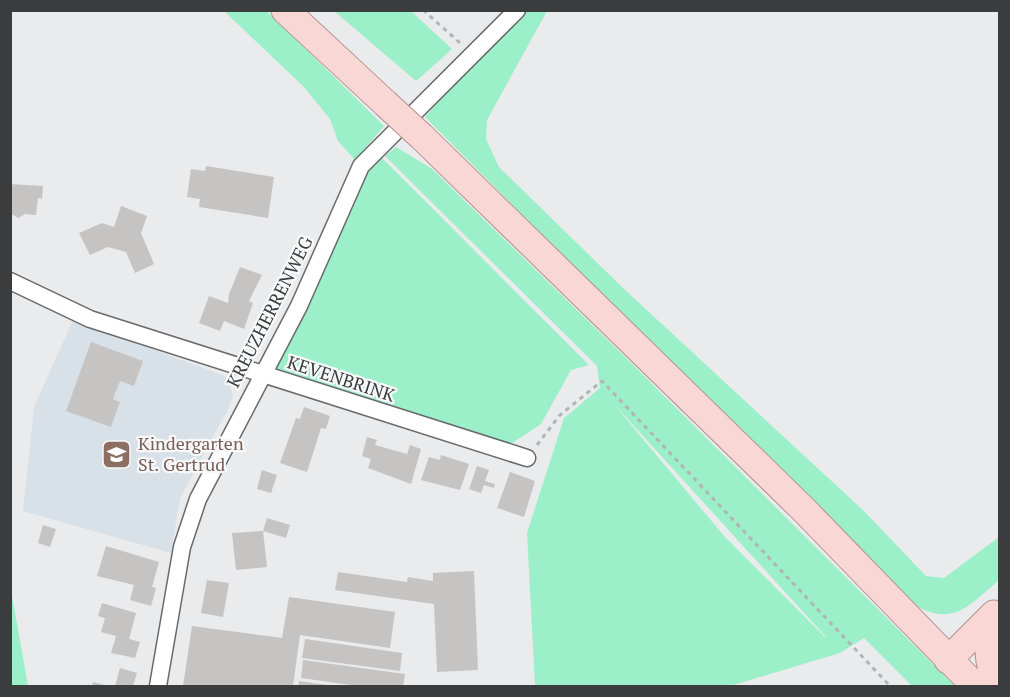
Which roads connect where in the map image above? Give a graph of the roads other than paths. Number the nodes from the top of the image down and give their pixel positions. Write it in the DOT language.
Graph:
graph roads {
  1 [pos="285,10"];
  2 [pos="517,10"];
  3 [pos="10,281"];
  4 [pos="261,374"];
  5 [pos="527,458"];
  6 [pos="996,612"];
  7 [pos="948,660"];
  8 [pos="158,687"];
  9 [pos="975,687"];
  10 [pos="997,687"];
  1 -- 7 [label="main road, bridge"];
  2 -- 4 [label="street, KREUZHERRENWEG"];
  3 -- 4 [label="street, KEVENBRINK"];
  4 -- 5 [label="street, KEVENBRINK"];
  4 -- 8 [label="street, KREUZHERRENWEG"];
  6 -- 7 [label="main road"];
  6 -- 10 [label="main road"];
  7 -- 9 [label="main road"];
}
